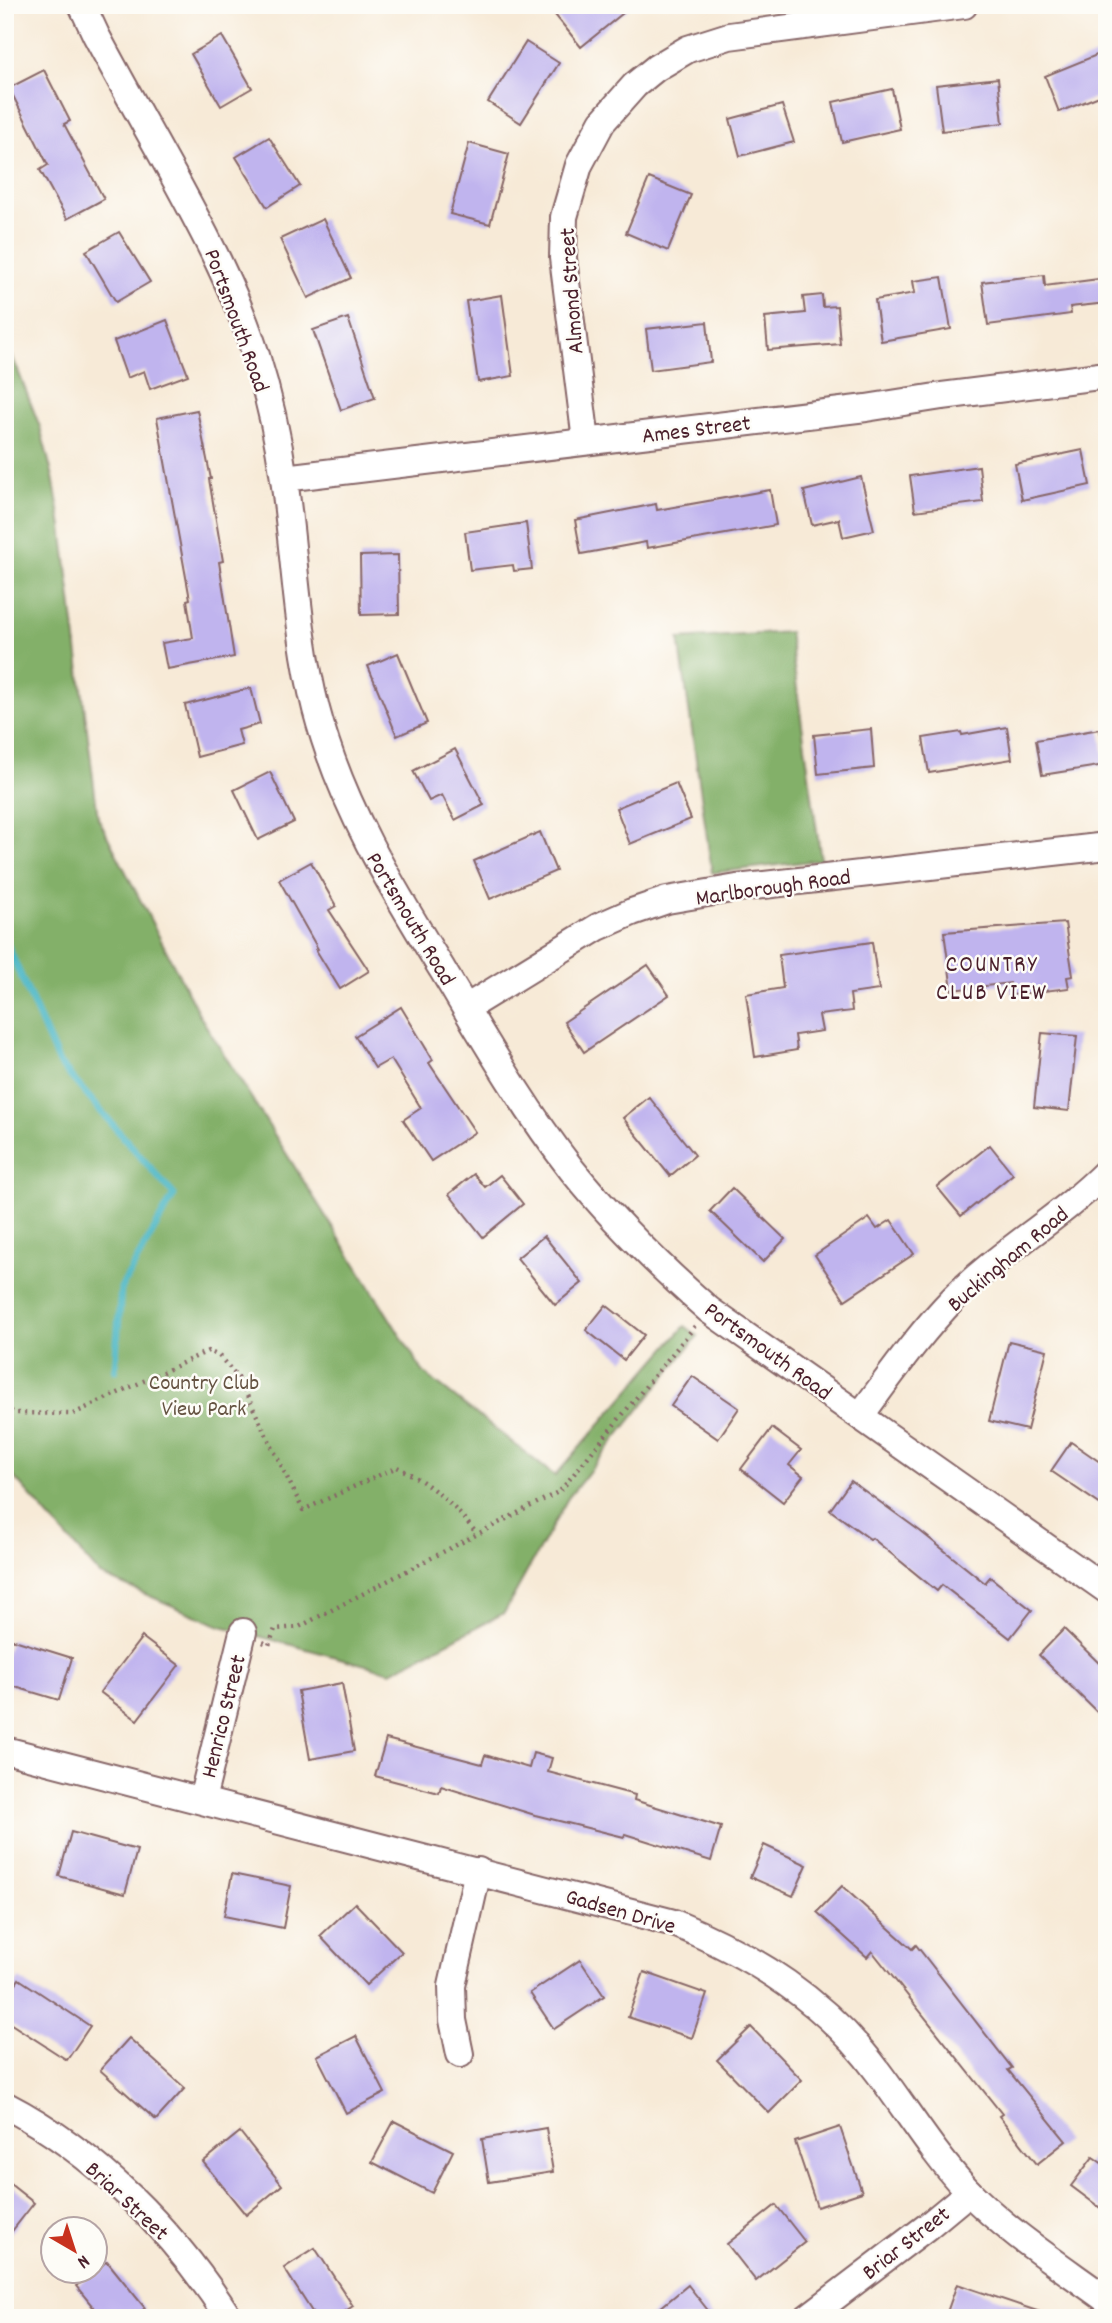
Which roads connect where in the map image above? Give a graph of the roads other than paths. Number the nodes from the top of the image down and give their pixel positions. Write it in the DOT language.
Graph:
graph roads {
  1 [pos="82,5"];
  2 [pos="964,5"];
  3 [pos="1107,375"];
  4 [pos="586,441"];
  5 [pos="284,478"];
  6 [pos="1107,846"];
  7 [pos="466,1008"];
  8 [pos="1107,1171"];
  9 [pos="860,1416"];
  10 [pos="1107,1590"];
  11 [pos="243,1632"];
  12 [pos="5,1750"];
  13 [pos="202,1800"];
  14 [pos="478,1871"];
  15 [pos="460,2054"];
  16 [pos="5,2105"];
  17 [pos="969,2192"];
  18 [pos="1107,2300"];
  19 [pos="229,2318"];
  20 [pos="807,2318"];
  1 -- 5 [label="street, Portsmouth Road"];
  2 -- 4 [label="street, Almond Street"];
  3 -- 4 [label="street, Ames Street"];
  4 -- 5 [label="street, Ames Street"];
  5 -- 7 [label="street, Portsmouth Road"];
  6 -- 7 [label="street, Marlborough Road"];
  7 -- 9 [label="street, Portsmouth Road"];
  8 -- 9 [label="street, Buckingham Road"];
  9 -- 10 [label="street, Portsmouth Road"];
  11 -- 13 [label="street, Henrico Street"];
  12 -- 13 [label="street, Gadsen Drive"];
  13 -- 14 [label="street, Gadsen Drive"];
  14 -- 15 [label="street"];
  14 -- 17 [label="street, Gadsen Drive"];
  16 -- 19 [label="street, Briar Street"];
  17 -- 18 [label="street, Gadsen Drive"];
  17 -- 20 [label="street, Briar Street"];
}
